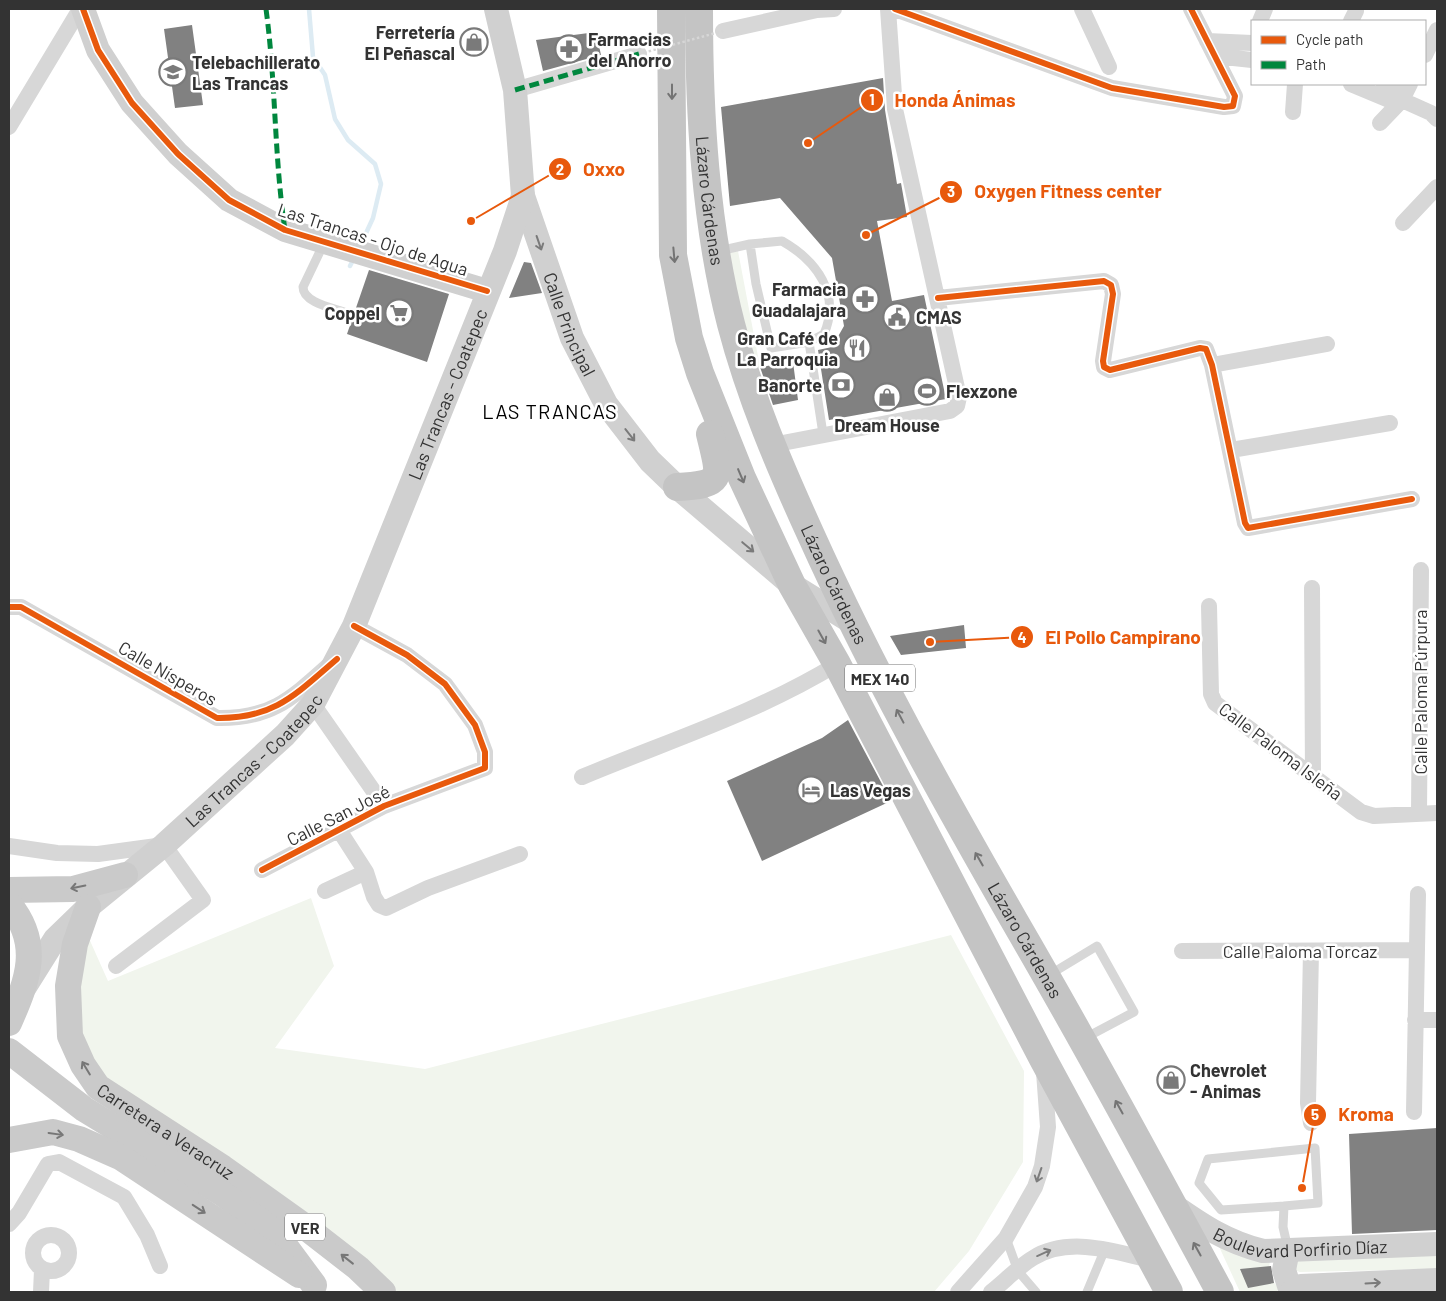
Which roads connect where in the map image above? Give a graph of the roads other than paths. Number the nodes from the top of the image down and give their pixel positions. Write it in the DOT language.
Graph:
graph roads {
  1 [pos="82,9"];
  2 [pos="496,9"];
  3 [pos="664,9"];
  4 [pos="672,9"];
  5 [pos="699,9"];
  6 [pos="834,9"];
  7 [pos="888,9"];
  8 [pos="895,9"];
  9 [pos="1082,9"];
  10 [pos="1191,9"];
  11 [pos="1437,30"];
  12 [pos="723,31"];
  13 [pos="672,36"];
  14 [pos="1207,41"];
  15 [pos="1251,44"];
  16 [pos="1426,52"];
  17 [pos="639,54"];
  18 [pos="1215,56"];
  19 [pos="1251,60"];
  20 [pos="1109,67"];
  21 [pos="1295,85"];
  22 [pos="1353,85"];
  23 [pos="1386,85"];
  24 [pos="1409,85"];
  25 [pos="516,90"];
  26 [pos="1401,100"];
  27 [pos="1293,112"];
  28 [pos="1435,115"];
  29 [pos="1380,123"];
  30 [pos="9,127"];
  31 [pos="1437,187"];
  32 [pos="523,196"];
  33 [pos="1403,223"];
  34 [pos="750,244"];
  35 [pos="345,249"];
  36 [pos="717,252"];
  37 [pos="487,291"];
  38 [pos="938,298"];
  39 [pos="347,313"];
  40 [pos="809,342"];
  41 [pos="1327,344"];
  42 [pos="1212,365"];
  43 [pos="700,374"];
  44 [pos="1390,423"];
  45 [pos="823,434"];
  46 [pos="772,445"];
  47 [pos="1231,450"];
  48 [pos="677,487"];
  49 [pos="1412,499"];
  50 [pos="1421,570"];
  51 [pos="792,585"];
  52 [pos="1312,588"];
  53 [pos="1209,606"];
  54 [pos="9,607"];
  55 [pos="850,620"];
  56 [pos="354,626"];
  57 [pos="337,659"];
  58 [pos="837,664"];
  59 [pos="313,704"];
  60 [pos="1313,776"];
  61 [pos="582,777"];
  62 [pos="384,806"];
  63 [pos="1419,813"];
  64 [pos="1437,813"];
  65 [pos="339,830"];
  66 [pos="9,846"];
  67 [pos="164,846"];
  68 [pos="520,854"];
  69 [pos="262,870"];
  70 [pos="366,872"];
  71 [pos="125,876"];
  72 [pos="9,890"];
  73 [pos="325,891"];
  74 [pos="1418,894"];
  75 [pos="9,904"];
  76 [pos="88,907"];
  77 [pos="1311,950"];
  78 [pos="1417,950"];
  79 [pos="1182,952"];
  80 [pos="116,966"];
  81 [pos="1046,976"];
  82 [pos="24,990"];
  83 [pos="1415,1020"];
  84 [pos="1437,1020"];
  85 [pos="9,1023"];
  86 [pos="1082,1040"];
  87 [pos="9,1051"];
  88 [pos="1043,1059"];
  89 [pos="1414,1112"];
  90 [pos="1311,1123"];
  91 [pos="9,1140"];
  92 [pos="223,1194"];
  93 [pos="1173,1205"];
  94 [pos="1284,1206"];
  95 [pos="300,1223"];
  96 [pos="9,1224"];
  97 [pos="1006,1238"];
  98 [pos="1437,1244"];
  99 [pos="1105,1249"];
  100 [pos="1288,1250"];
  101 [pos="1150,1260"];
  102 [pos="160,1266"];
  103 [pos="42,1270"];
  104 [pos="1018,1271"];
  105 [pos="1437,1280"];
  106 [pos="318,1289"];
  107 [pos="1168,1291"];
  108 [pos="42,1292"];
  109 [pos="383,1292"];
  110 [pos="958,1292"];
  111 [pos="991,1292"];
  112 [pos="1036,1292"];
  113 [pos="1087,1292"];
  114 [pos="1220,1292"];
  115 [pos="1291,1292"];
  1 -- 30 [label="street"];
  1 -- 35 [label="main road, Las Trancas - Ojo de Agua"];
  2 -- 25 [label="main road, Calle Principal"];
  3 -- 13 [label="main road"];
  4 -- 13 [label="highway, Lázaro Cárdenas / MEX 140"];
  5 -- 36 [label="highway, Lázaro Cárdenas / MEX 140"];
  6 -- 12 [label="street"];
  7 -- 38 [label="street"];
  8 -- 18 [label="street"];
  9 -- 20 [label="street"];
  10 -- 14 [label="street"];
  11 -- 16 [label="street"];
  13 -- 43 [label="highway, Lázaro Cárdenas / MEX 140, one-way"];
  14 -- 15 [label="street"];
  14 -- 18 [label="street"];
  17 -- 25 [label="street"];
  18 -- 19 [label="street"];
  21 -- 27 [label="street"];
  22 -- 26 [label="street"];
  23 -- 26 [label="street"];
  24 -- 26 [label="street"];
  25 -- 32 [label="main road, Calle Principal"];
  26 -- 28 [label="street"];
  26 -- 29 [label="street"];
  31 -- 33 [label="street"];
  32 -- 37 [label="main road, Las Trancas - Coatepec"];
  32 -- 48 [label="main road, Calle Principal, one-way"];
  34 -- 36 [label="lane"];
  34 -- 40 [label="lane"];
  34 -- 40 [label="lane"];
  35 -- 37 [label="main road, Las Trancas - Ojo de Agua"];
  35 -- 39 [label="lane"];
  36 -- 46 [label="highway, Lázaro Cárdenas / MEX 140"];
  37 -- 56 [label="main road, Las Trancas - Coatepec"];
  38 -- 42 [label="street"];
  38 -- 45 [label="street"];
  40 -- 45 [label="lane"];
  41 -- 42 [label="street"];
  42 -- 47 [label="street"];
  43 -- 48 [label="highway"];
  43 -- 51 [label="highway, Lázaro Cárdenas / MEX 140, one-way"];
  44 -- 47 [label="street"];
  45 -- 46 [label="street"];
  46 -- 55 [label="highway, Lázaro Cárdenas / MEX 140"];
  47 -- 49 [label="street"];
  48 -- 51 [label="main road, Calle Principal, one-way"];
  50 -- 63 [label="street, Calle Paloma Púrpura"];
  51 -- 55 [label="main road, Calle Principal"];
  51 -- 58 [label="highway, Lázaro Cárdenas / MEX 140, one-way"];
  52 -- 60 [label="street"];
  53 -- 60 [label="street, Calle Paloma Isleña"];
  54 -- 57 [label="street, Calle Nísperos"];
  81 -- 55 [label="highway, Lázaro Cárdenas / MEX 140, one-way"];
  56 -- 57 [label="main road, Las Trancas - Coatepec"];
  56 -- 62 [label="street, Calle San José"];
  57 -- 59 [label="main road, Las Trancas - Coatepec"];
  58 -- 61 [label="street"];
  58 -- 88 [label="highway, Lázaro Cárdenas / MEX 140"];
  59 -- 62 [label="street"];
  59 -- 67 [label="main road, Las Trancas - Coatepec"];
  60 -- 63 [label="street, Calle Paloma Isleña"];
  62 -- 65 [label="street, Calle San José"];
  63 -- 64 [label="street, Calle Paloma Isleña"];
  65 -- 69 [label="street, Calle San José"];
  65 -- 70 [label="street"];
  66 -- 67 [label="street"];
  67 -- 71 [label="main road, Las Trancas - Coatepec"];
  67 -- 80 [label="street"];
  68 -- 70 [label="street"];
  70 -- 73 [label="street"];
  71 -- 72 [label="main road, one-way"];
  71 -- 76 [label="main road, Las Trancas - Coatepec"];
  74 -- 78 [label="street"];
  75 -- 82 [label="main road"];
  76 -- 82 [label="main road, Las Trancas - Coatepec"];
  95 -- 76 [label="main road, Carretera a Veracruz / VER, one-way"];
  77 -- 78 [label="street, Calle Paloma Torcaz"];
  77 -- 79 [label="street, Calle Paloma Torcaz"];
  77 -- 90 [label="street"];
  78 -- 83 [label="street"];
  81 -- 86 [label="highway, Lázaro Cárdenas / MEX 140"];
  81 -- 86 [label="lane"];
  82 -- 85 [label="main road, Las Trancas - Coatepec"];
  83 -- 84 [label="street"];
  83 -- 89 [label="street"];
  93 -- 86 [label="highway, Lázaro Cárdenas / MEX 140, one-way"];
  87 -- 92 [label="main road"];
  88 -- 97 [label="street, one-way"];
  88 -- 101 [label="highway, Lázaro Cárdenas / MEX 140"];
  91 -- 106 [label="main road, one-way"];
  92 -- 95 [label="main road"];
  92 -- 106 [label="main road"];
  93 -- 100 [label="main road, Boulevard Porfirio Díaz"];
  114 -- 93 [label="highway, Lázaro Cárdenas / MEX 140, one-way"];
  94 -- 94 [label="lane"];
  94 -- 100 [label="lane"];
  109 -- 95 [label="main road, Carretera a Veracruz / VER, one-way"];
  96 -- 102 [label="street"];
  97 -- 104 [label="lane"];
  97 -- 110 [label="street"];
  98 -- 100 [label="main road, Boulevard Porfirio Díaz"];
  99 -- 101 [label="street"];
  104 -- 99 [label="street, one-way"];
  99 -- 113 [label="lane"];
  100 -- 115 [label="main road"];
  101 -- 107 [label="highway, Lázaro Cárdenas / MEX 140"];
  103 -- 108 [label="street"];
  104 -- 111 [label="street"];
  104 -- 112 [label="lane"];
  115 -- 105 [label="main road, one-way"];
}
